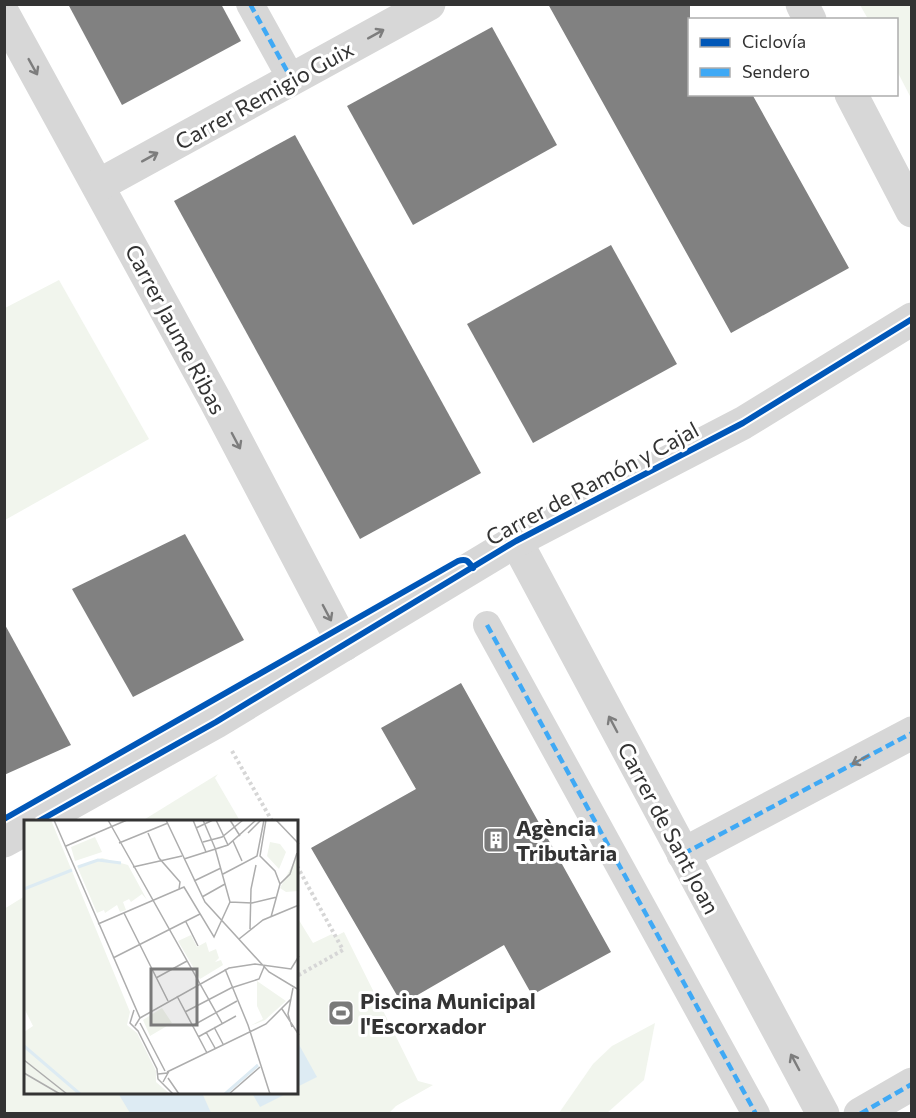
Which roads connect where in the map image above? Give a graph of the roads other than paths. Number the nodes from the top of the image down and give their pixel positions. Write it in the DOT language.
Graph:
graph roads {
  1 [pos="250,4"];
  2 [pos="429,4"];
  3 [pos="802,4"];
  4 [pos="4,15"];
  5 [pos="809,18"];
  6 [pos="292,80"];
  7 [pos="852,96"];
  8 [pos="99,185"];
  9 [pos="912,211"];
  10 [pos="912,319"];
  11 [pos="516,541"];
  12 [pos="487,625"];
  13 [pos="344,645"];
  14 [pos="912,733"];
  15 [pos="41,820"];
  16 [pos="24,830"];
  17 [pos="4,840"];
  18 [pos="682,854"];
  19 [pos="912,1084"];
  20 [pos="756,1113"];
  21 [pos="823,1113"];
  22 [pos="860,1113"];
  1 -- 6 [label="street"];
  6 -- 2 [label="street, Carrer Remigio Guix, one-way"];
  3 -- 5 [label="street"];
  4 -- 8 [label="street, Carrer Jaume Ribas, one-way"];
  8 -- 6 [label="street, Carrer Remigio Guix, one-way"];
  7 -- 9 [label="street"];
  8 -- 13 [label="street, Carrer Jaume Ribas, one-way"];
  10 -- 11 [label="street, Carrer de Ramón y Cajal"];
  11 -- 13 [label="street, Carrer de Ramón y Cajal"];
  18 -- 11 [label="street, Carrer de Sant Joan, one-way"];
  12 -- 20 [label="street"];
  13 -- 15 [label="street, Carrer de Ramón y Cajal"];
  14 -- 18 [label="street, one-way"];
  16 -- 17 [label="street"];
  21 -- 18 [label="street, Carrer de Sant Joan, one-way"];
  19 -- 22 [label="street"];
}
